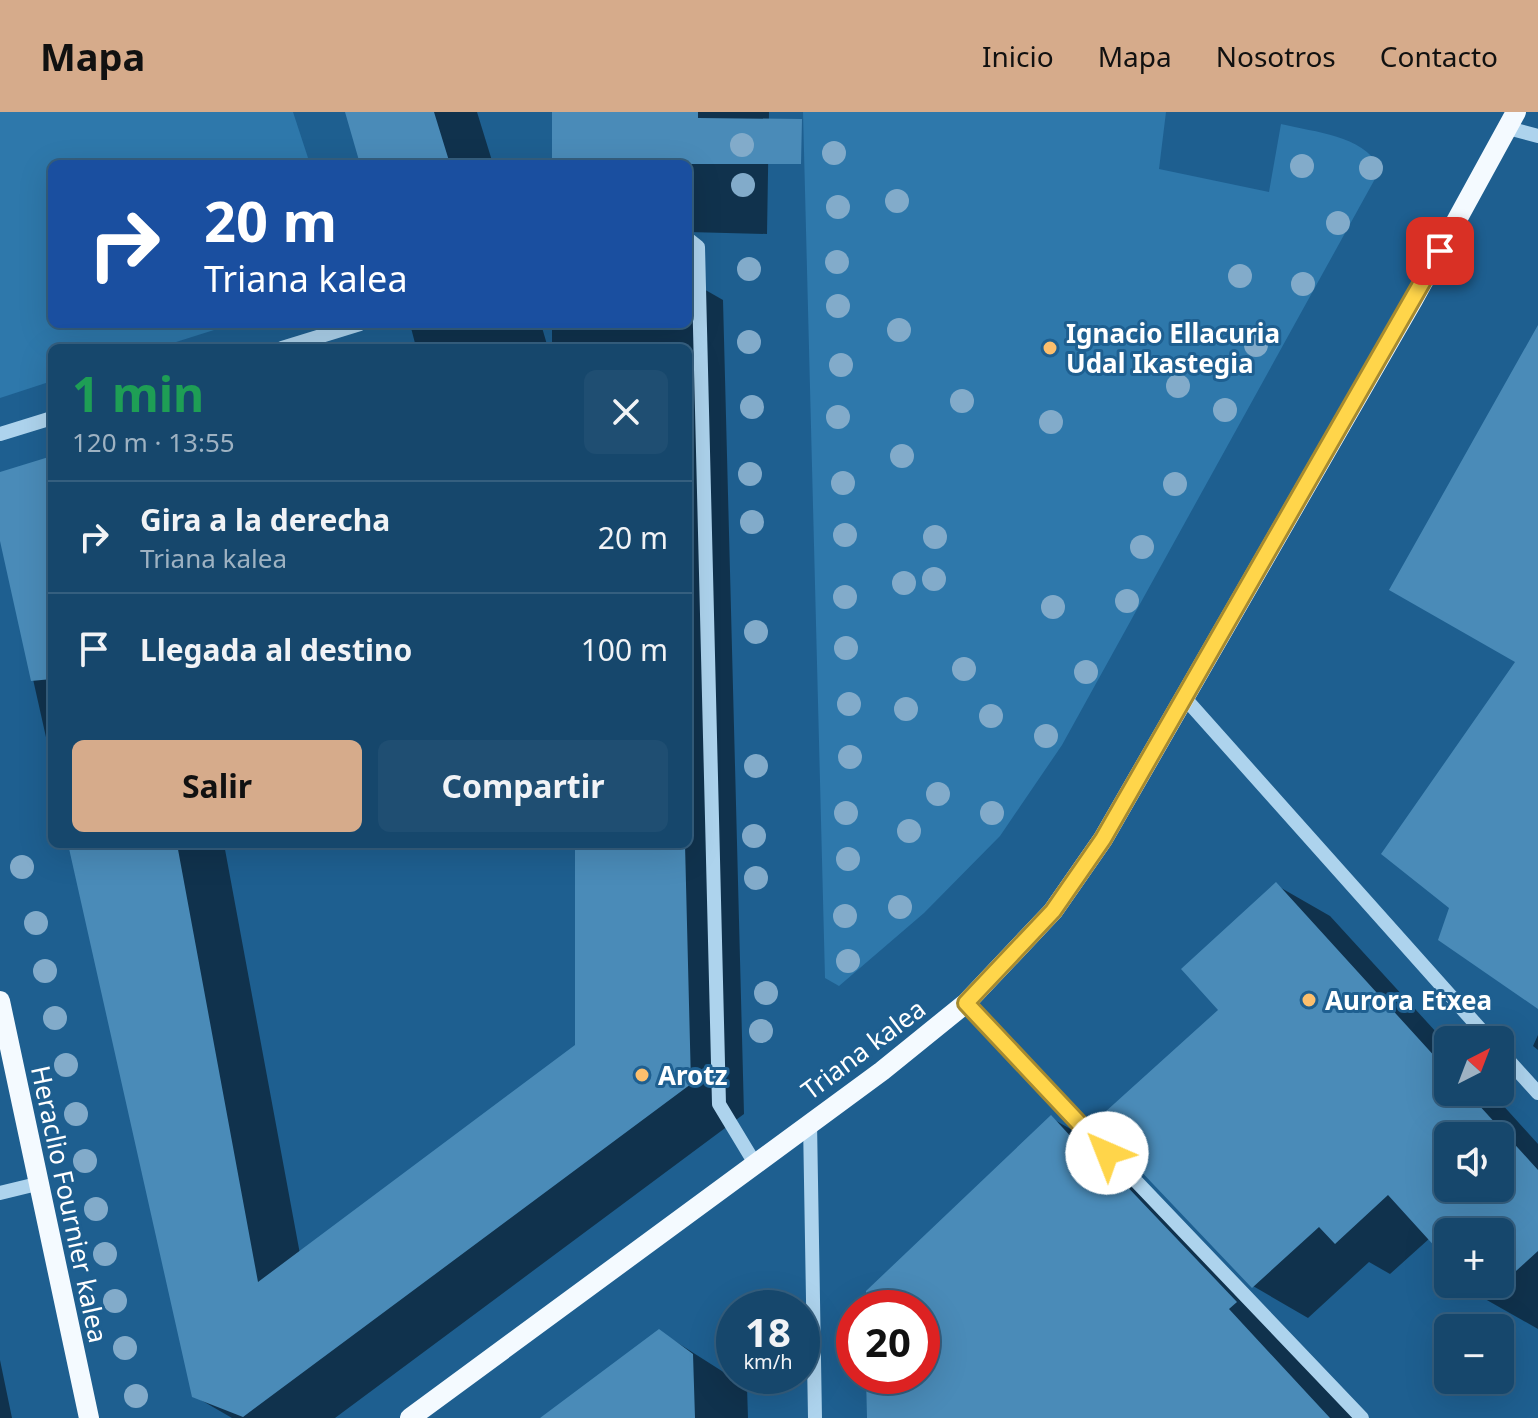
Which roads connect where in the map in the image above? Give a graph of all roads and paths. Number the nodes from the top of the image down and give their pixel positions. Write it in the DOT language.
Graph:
graph roads {
  1 [pos="1512,120"];
  2 [pos="1538,136"];
  3 [pos="693,243"];
  4 [pos="347,328"];
  5 [pos="295,344"];
  6 [pos="48,419"];
  7 [pos="0,434"];
  8 [pos="1183,696"];
  9 [pos="0,1001"];
  10 [pos="966,1003"];
  11 [pos="1478,1026"];
  12 [pos="1514,1066"];
  13 [pos="1538,1093"];
  14 [pos="810,1122"];
  15 [pos="754,1162"];
  16 [pos="41,1183"];
  17 [pos="0,1193"];
  18 [pos="89,1418"];
  19 [pos="410,1418"];
  20 [pos="815,1418"];
  21 [pos="1362,1418"];
  1 -- 2 [label="street"];
  1 -- 8 [label="main road, Triana kalea"];
  3 -- 15 [label="street"];
  4 -- 5 [label="street"];
  6 -- 7 [label="street"];
  8 -- 10 [label="main road, Triana kalea"];
  8 -- 11 [label="street"];
  9 -- 16 [label="main road, Heraclio Fournier kalea"];
  10 -- 14 [label="main road, Triana kalea"];
  10 -- 21 [label="street"];
  12 -- 13 [label="street"];
  14 -- 15 [label="main road, Triana kalea"];
  14 -- 20 [label="street"];
  15 -- 19 [label="main road, Triana kalea"];
  16 -- 17 [label="street"];
  16 -- 18 [label="main road, Heraclio Fournier kalea"];
}
